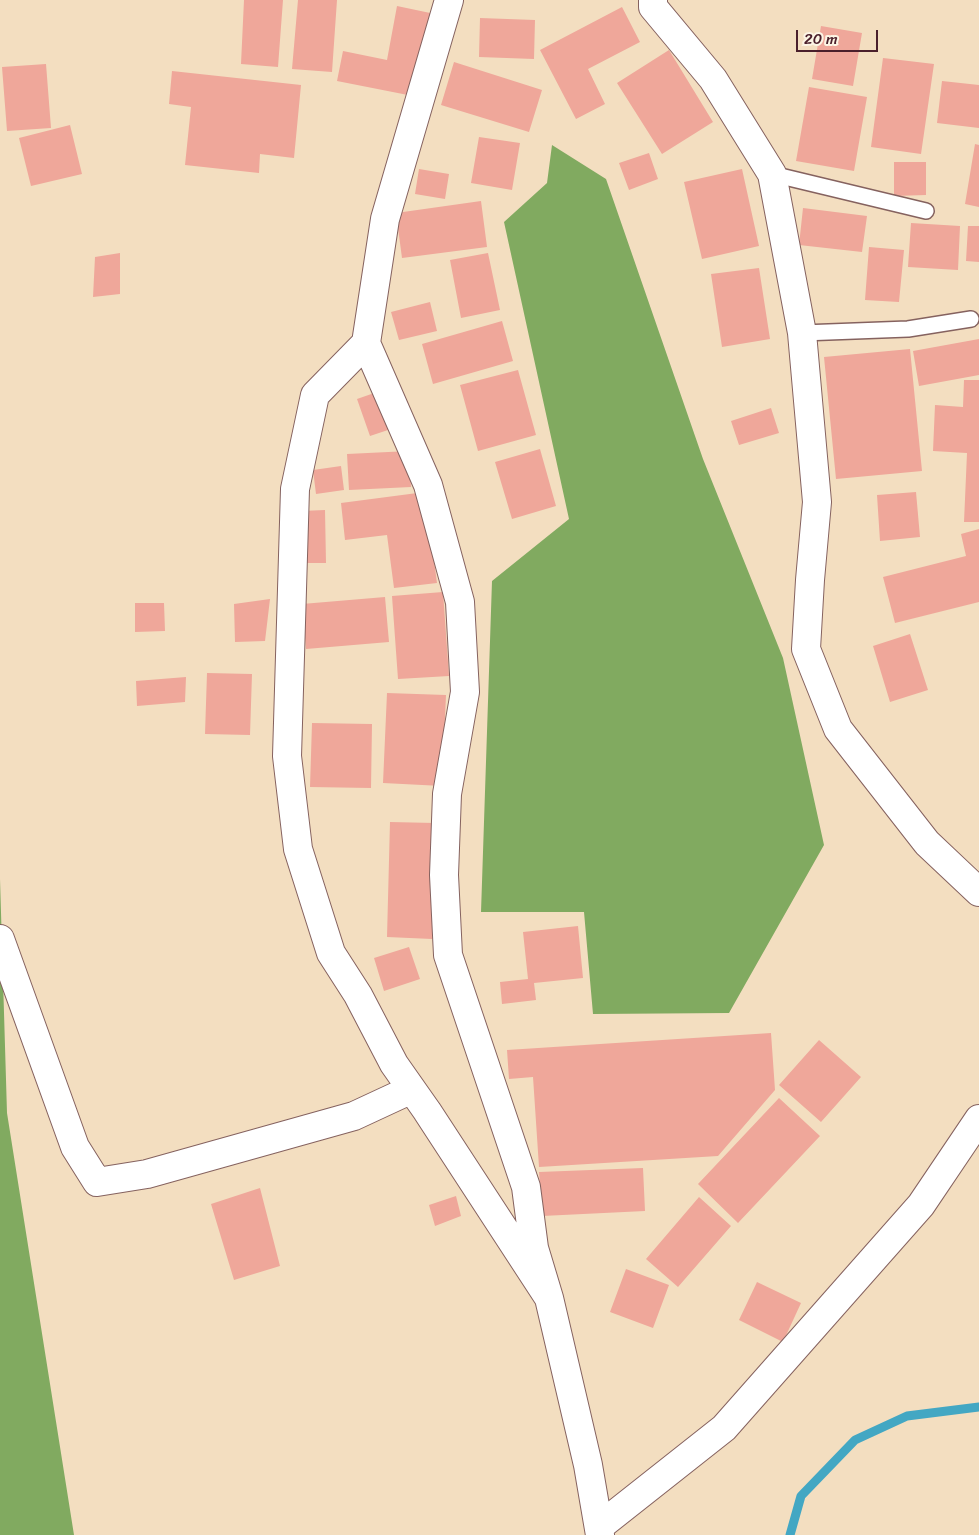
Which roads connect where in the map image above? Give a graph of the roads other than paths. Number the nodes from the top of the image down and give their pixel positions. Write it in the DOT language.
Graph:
graph roads {
  1 [pos="449,0"];
  2 [pos="653,0"];
  3 [pos="772,174"];
  4 [pos="926,211"];
  5 [pos="971,319"];
  6 [pos="802,333"];
  7 [pos="366,343"];
  8 [pos="979,892"];
  9 [pos="0,939"];
  10 [pos="410,1090"];
  11 [pos="979,1119"];
  12 [pos="549,1298"];
  13 [pos="600,1530"];
  1 -- 7 [label="street"];
  2 -- 3 [label="street"];
  3 -- 4 [label="lane"];
  3 -- 6 [label="street"];
  5 -- 6 [label="lane"];
  6 -- 8 [label="street"];
  7 -- 10 [label="street"];
  7 -- 12 [label="street"];
  9 -- 10 [label="street"];
  10 -- 12 [label="street"];
  11 -- 13 [label="street"];
  12 -- 13 [label="street"];
}
